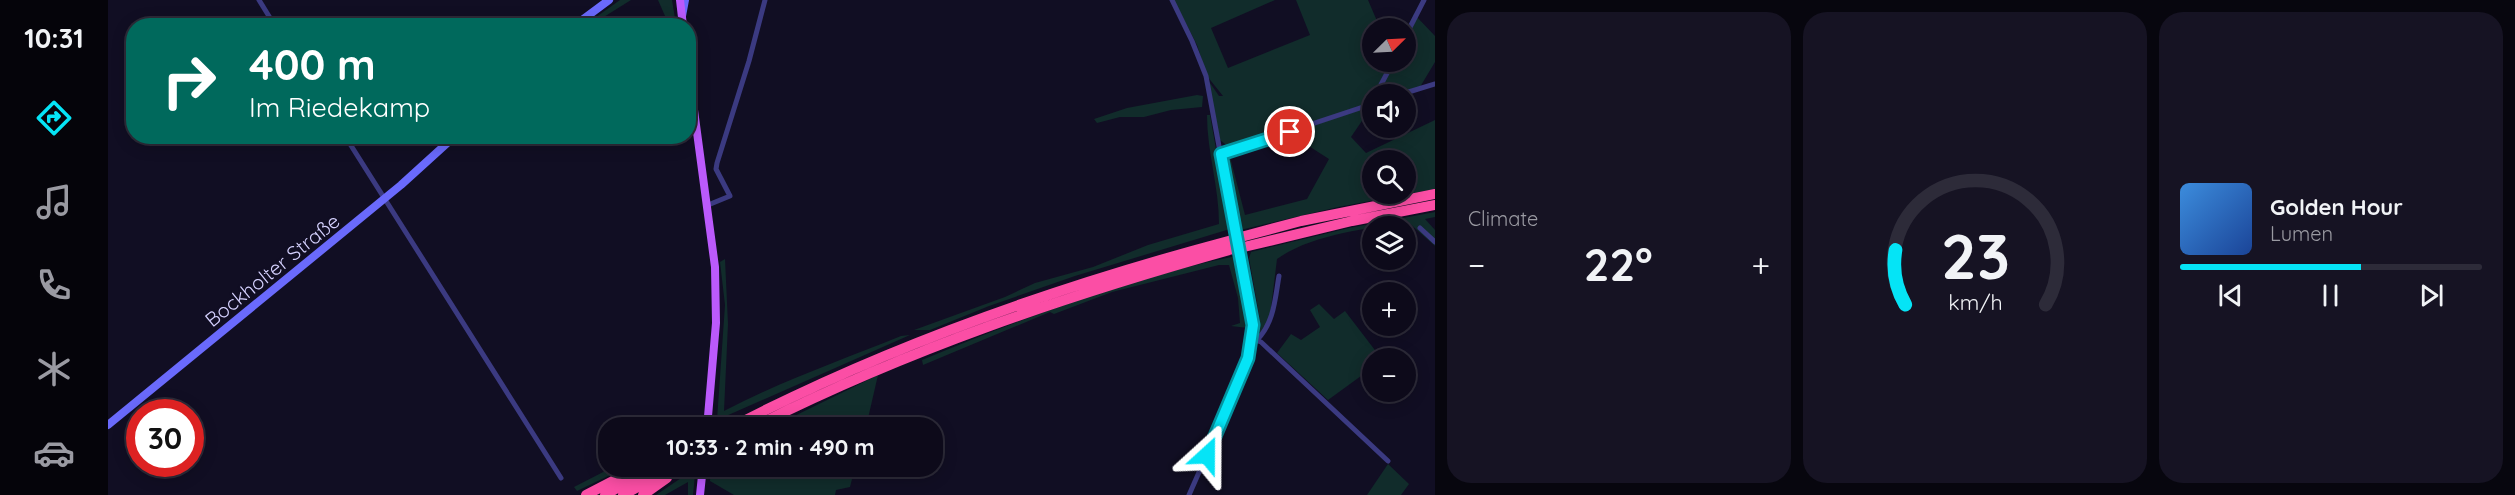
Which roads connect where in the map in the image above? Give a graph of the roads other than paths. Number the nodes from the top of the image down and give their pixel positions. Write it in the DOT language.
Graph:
graph roads {
  1 [pos="259,0"];
  2 [pos="609,0"];
  3 [pos="680,0"];
  4 [pos="686,0"];
  5 [pos="765,0"];
  6 [pos="1172,0"];
  7 [pos="1424,0"];
  8 [pos="270,18"];
  9 [pos="585,18"];
  10 [pos="682,18"];
  11 [pos="683,18"];
  12 [pos="1415,18"];
  13 [pos="1435,84"];
  14 [pos="1416,90"];
  15 [pos="1362,107"];
  16 [pos="696,121"];
  17 [pos="350,144"];
  18 [pos="446,144"];
  19 [pos="1221,154"];
  20 [pos="1435,194"];
  21 [pos="385,198"];
  22 [pos="708,205"];
  23 [pos="1435,205"];
  24 [pos="1420,228"];
  25 [pos="1435,242"];
  26 [pos="1238,243"];
  27 [pos="1279,276"];
  28 [pos="1254,340"];
  29 [pos="708,417"];
  30 [pos="751,417"];
  31 [pos="775,417"];
  32 [pos="108,425"];
  33 [pos="1388,461"];
  34 [pos="621,477"];
  35 [pos="637,477"];
  36 [pos="657,477"];
  37 [pos="667,477"];
  38 [pos="701,477"];
  39 [pos="561,478"];
  40 [pos="586,495"];
  41 [pos="605,495"];
  42 [pos="623,495"];
  43 [pos="643,495"];
  44 [pos="699,495"];
  45 [pos="1189,495"];
  1 -- 8 [label="street"];
  2 -- 9 [label="street"];
  3 -- 10 [label="main road"];
  4 -- 11 [label="street"];
  5 -- 22 [label="street"];
  6 -- 19 [label="street"];
  7 -- 12 [label="street"];
  13 -- 14 [label="street"];
  15 -- 19 [label="street"];
  16 -- 22 [label="main road"];
  17 -- 21 [label="street"];
  18 -- 21 [label="street, Bockholter Straße"];
  19 -- 28 [label="street"];
  20 -- 26 [label="highway"];
  21 -- 32 [label="street, Bockholter Straße"];
  21 -- 39 [label="street"];
  22 -- 29 [label="main road"];
  23 -- 26 [label="highway"];
  24 -- 25 [label="street"];
  26 -- 30 [label="highway"];
  26 -- 31 [label="highway"];
  27 -- 28 [label="street"];
  28 -- 33 [label="street"];
  28 -- 45 [label="street"];
  34 -- 40 [label="highway"];
  35 -- 41 [label="highway"];
  36 -- 42 [label="highway"];
  37 -- 43 [label="highway"];
  38 -- 44 [label="main road"];
}
